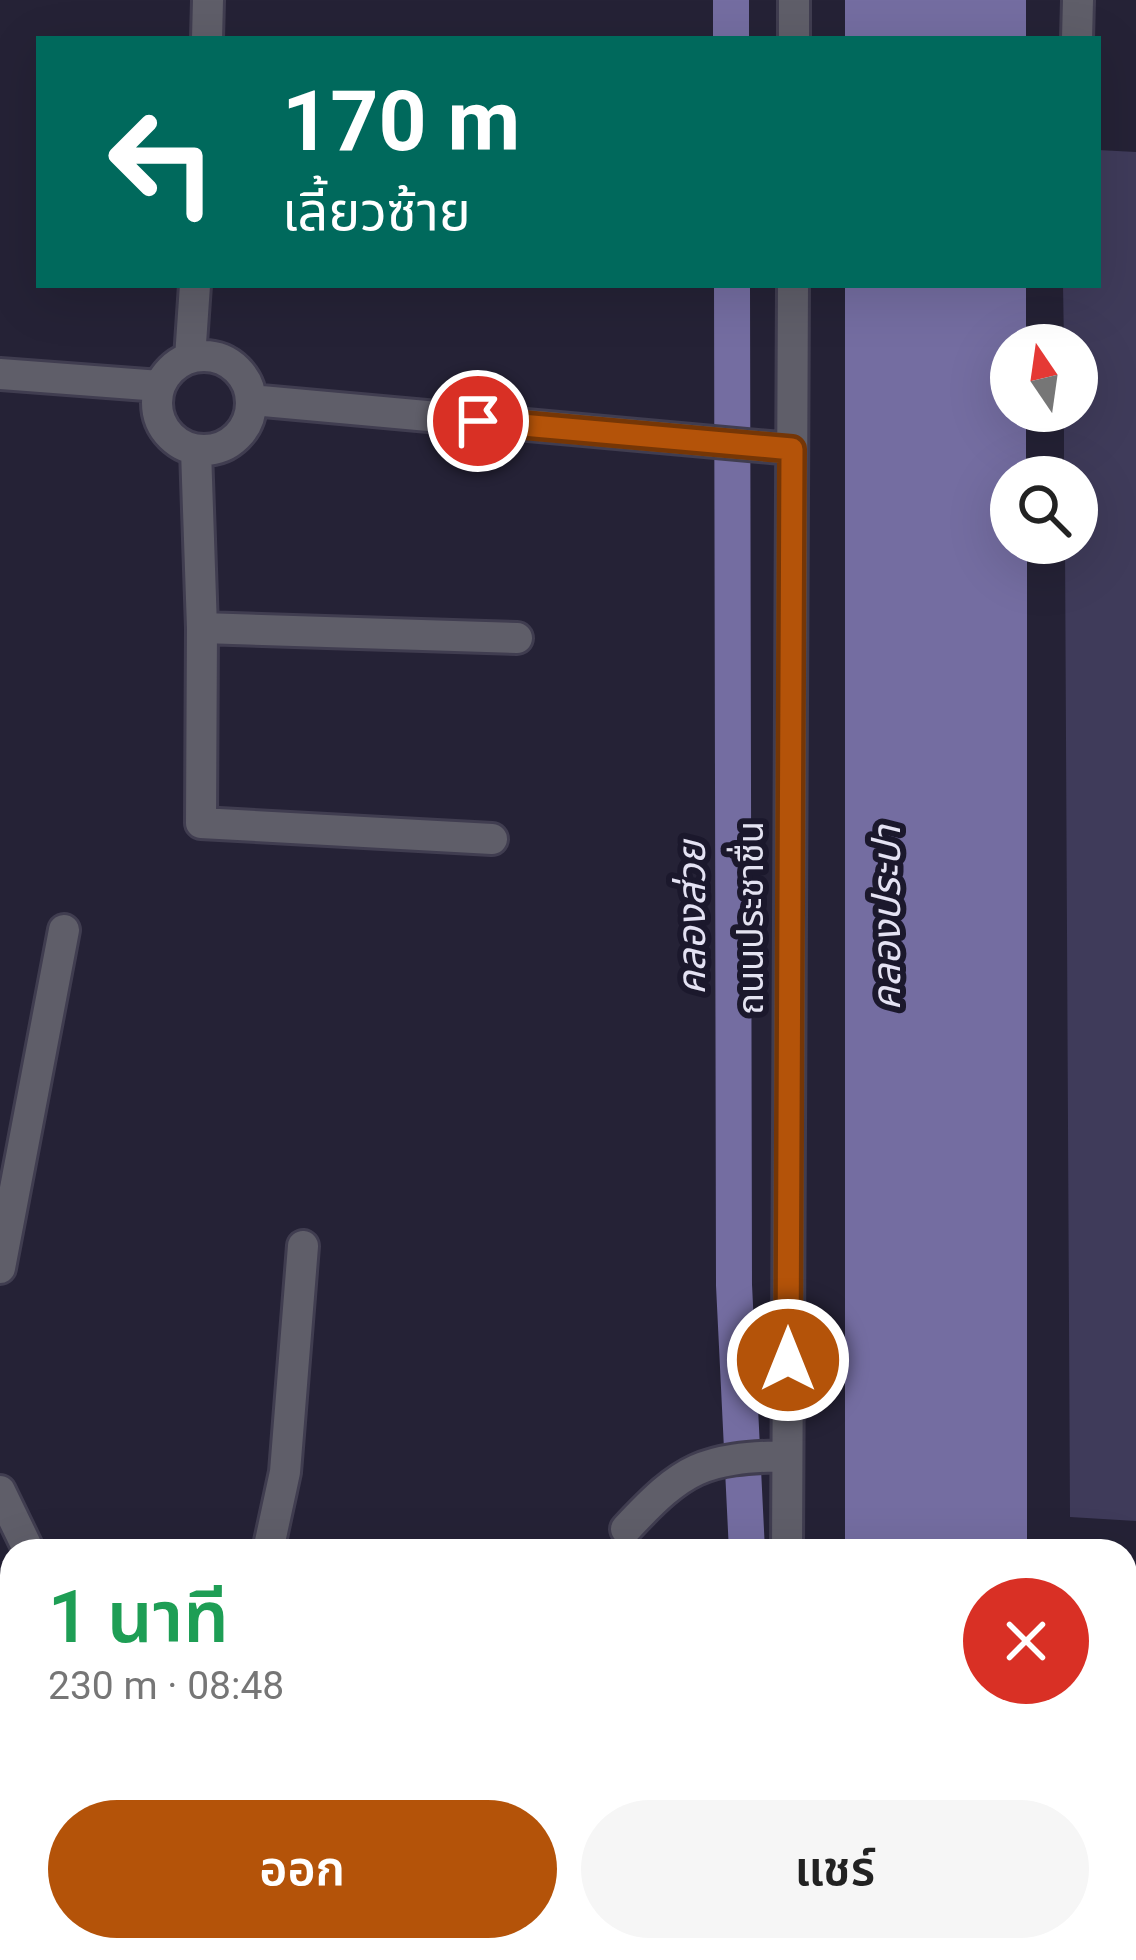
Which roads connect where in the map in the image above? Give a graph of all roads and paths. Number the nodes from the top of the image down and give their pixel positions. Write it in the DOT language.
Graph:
graph roads {
  1 [pos="208,0"];
  2 [pos="794,0"];
  3 [pos="1078,0"];
  4 [pos="207,36"];
  5 [pos="794,36"];
  6 [pos="1077,36"];
  7 [pos="195,288"];
  8 [pos="793,288"];
  9 [pos="190,358"];
  10 [pos="0,374"];
  11 [pos="160,386"];
  12 [pos="251,400"];
  13 [pos="792,449"];
  14 [pos="196,450"];
  15 [pos="202,628"];
  16 [pos="517,638"];
  17 [pos="492,839"];
  18 [pos="64,930"];
  19 [pos="303,1246"];
  20 [pos="0,1268"];
  21 [pos="787,1456"];
  22 [pos="0,1491"];
  23 [pos="626,1529"];
  24 [pos="23,1539"];
  25 [pos="270,1539"];
  26 [pos="788,1539"];
  1 -- 4 [label="street"];
  2 -- 5 [label="street"];
  3 -- 6 [label="street"];
  7 -- 9 [label="street"];
  8 -- 13 [label="street, ถนนประชาชื่น"];
  9 -- 11 [label="street"];
  9 -- 12 [label="street"];
  10 -- 11 [label="street"];
  11 -- 14 [label="street"];
  12 -- 13 [label="street"];
  12 -- 14 [label="street"];
  13 -- 21 [label="street, ถนนประชาชื่น"];
  14 -- 15 [label="street"];
  15 -- 16 [label="street"];
  15 -- 17 [label="street"];
  18 -- 20 [label="street"];
  19 -- 25 [label="street"];
  21 -- 23 [label="street"];
  21 -- 26 [label="street, ถนนประชาชื่น"];
  22 -- 24 [label="street"];
}
